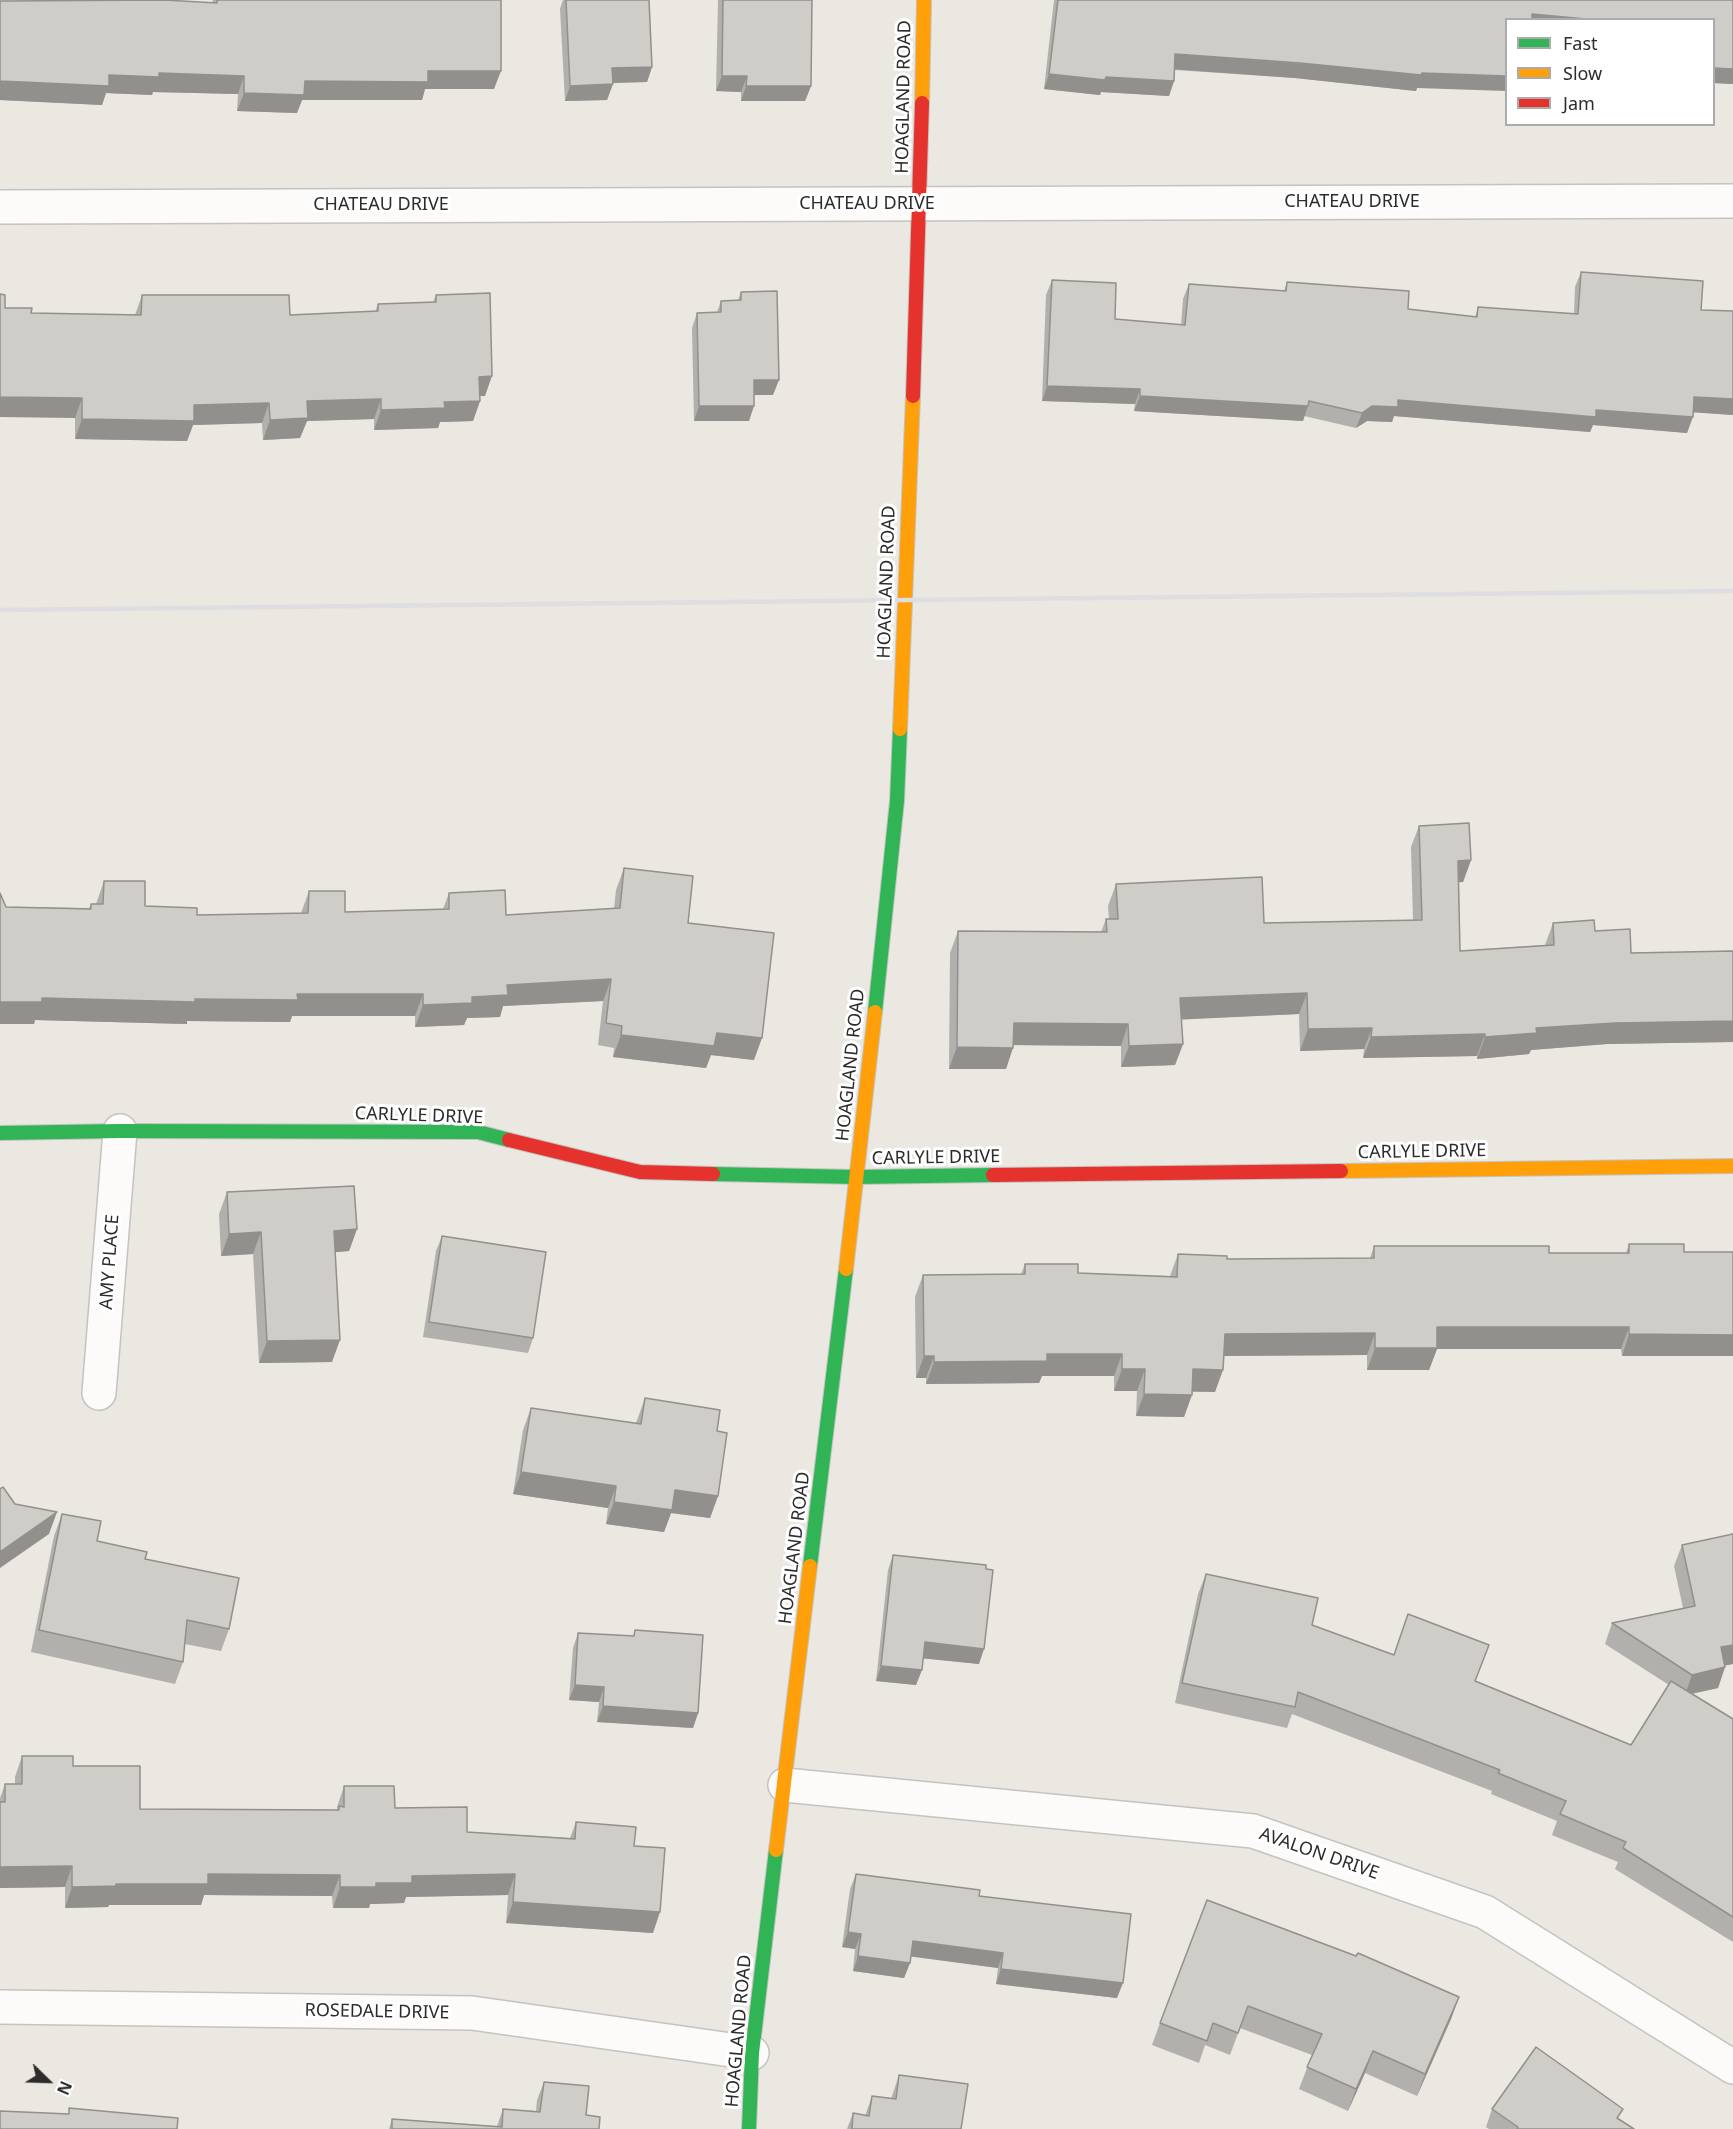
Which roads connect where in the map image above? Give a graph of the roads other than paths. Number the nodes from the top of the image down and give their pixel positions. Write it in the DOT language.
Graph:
graph roads {
  1 [pos="924,0"];
  2 [pos="1733,201"];
  3 [pos="920,204"];
  4 [pos="0,207"];
  5 [pos="120,1131"];
  6 [pos="0,1133"];
  7 [pos="1733,1166"];
  8 [pos="857,1178"];
  9 [pos="99,1394"];
  10 [pos="785,1785"];
  11 [pos="0,2007"];
  12 [pos="752,2053"];
  13 [pos="1733,2067"];
  14 [pos="749,2129"];
  1 -- 3 [label="street, HOAGLAND ROAD"];
  2 -- 3 [label="street, CHATEAU DRIVE"];
  3 -- 4 [label="street, CHATEAU DRIVE"];
  3 -- 8 [label="street, HOAGLAND ROAD"];
  5 -- 6 [label="street, CARLYLE DRIVE"];
  5 -- 8 [label="street, CARLYLE DRIVE"];
  5 -- 9 [label="street, AMY PLACE"];
  7 -- 8 [label="street, CARLYLE DRIVE"];
  8 -- 10 [label="street, HOAGLAND ROAD"];
  10 -- 12 [label="street, HOAGLAND ROAD"];
  10 -- 13 [label="street, AVALON DRIVE"];
  11 -- 12 [label="street, ROSEDALE DRIVE"];
  12 -- 14 [label="street, HOAGLAND ROAD"];
}
